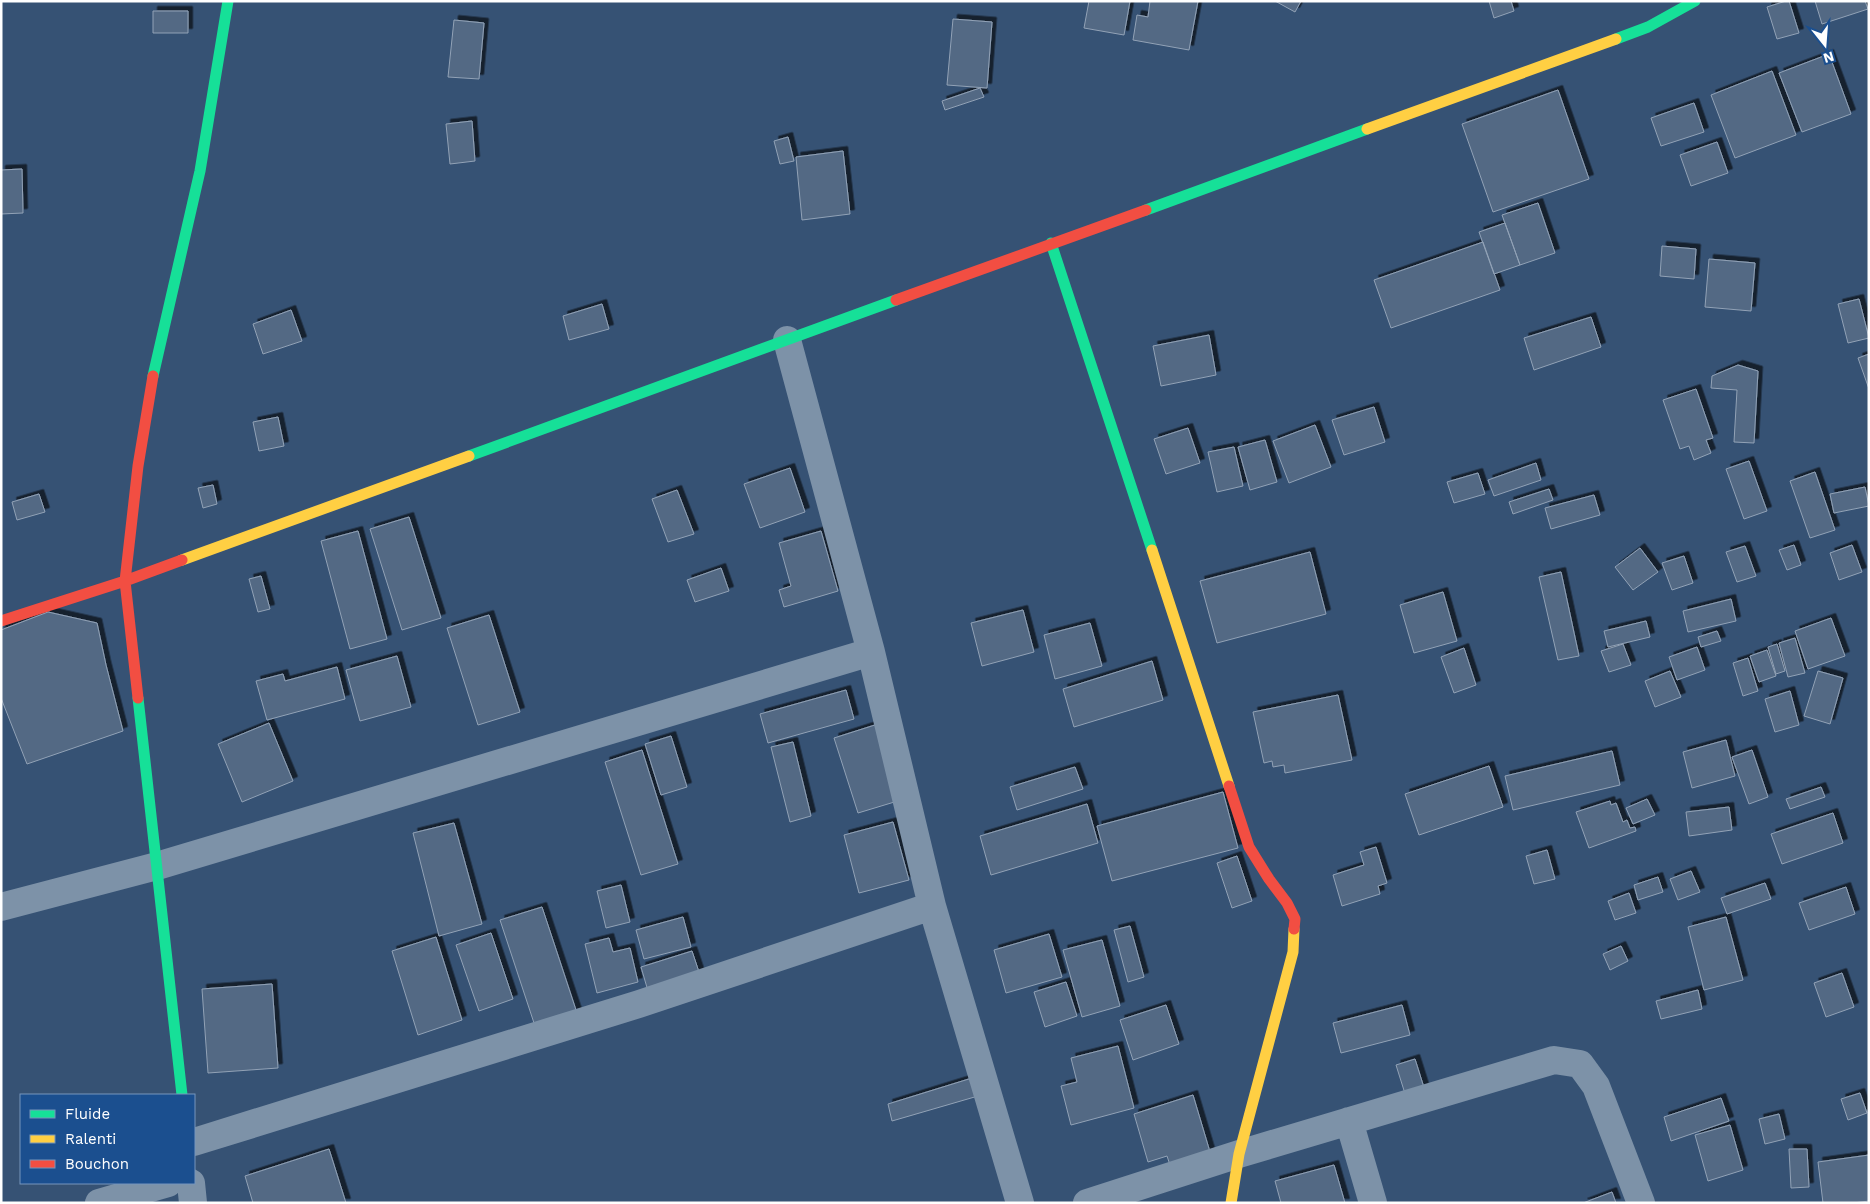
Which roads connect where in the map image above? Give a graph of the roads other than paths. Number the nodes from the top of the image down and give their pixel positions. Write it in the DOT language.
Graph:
graph roads {
  1 [pos="228,1"];
  2 [pos="1695,1"];
  3 [pos="1051,243"];
  4 [pos="787,340"];
  5 [pos="125,581"];
  6 [pos="1,621"];
  7 [pos="871,652"];
  8 [pos="157,866"];
  9 [pos="932,906"];
  10 [pos="1,907"];
  11 [pos="182,1094"];
  12 [pos="1349,1121"];
  13 [pos="195,1142"];
  14 [pos="1239,1154"];
  15 [pos="165,1184"];
  16 [pos="191,1184"];
  17 [pos="99,1203"];
  18 [pos="192,1203"];
  19 [pos="1020,1203"];
  20 [pos="1088,1203"];
  21 [pos="1230,1203"];
  22 [pos="1373,1203"];
  23 [pos="1641,1203"];
  1 -- 5 [label="street"];
  2 -- 3 [label="street"];
  3 -- 4 [label="street"];
  3 -- 14 [label="street"];
  4 -- 5 [label="street"];
  4 -- 7 [label="street"];
  5 -- 6 [label="street"];
  5 -- 8 [label="street"];
  7 -- 8 [label="street"];
  7 -- 9 [label="street"];
  8 -- 10 [label="street"];
  8 -- 11 [label="street"];
  9 -- 13 [label="street"];
  9 -- 19 [label="street"];
  12 -- 14 [label="street"];
  12 -- 22 [label="street"];
  12 -- 23 [label="street"];
  14 -- 20 [label="street"];
  14 -- 21 [label="street"];
  15 -- 17 [label="street"];
  16 -- 18 [label="street"];
}
